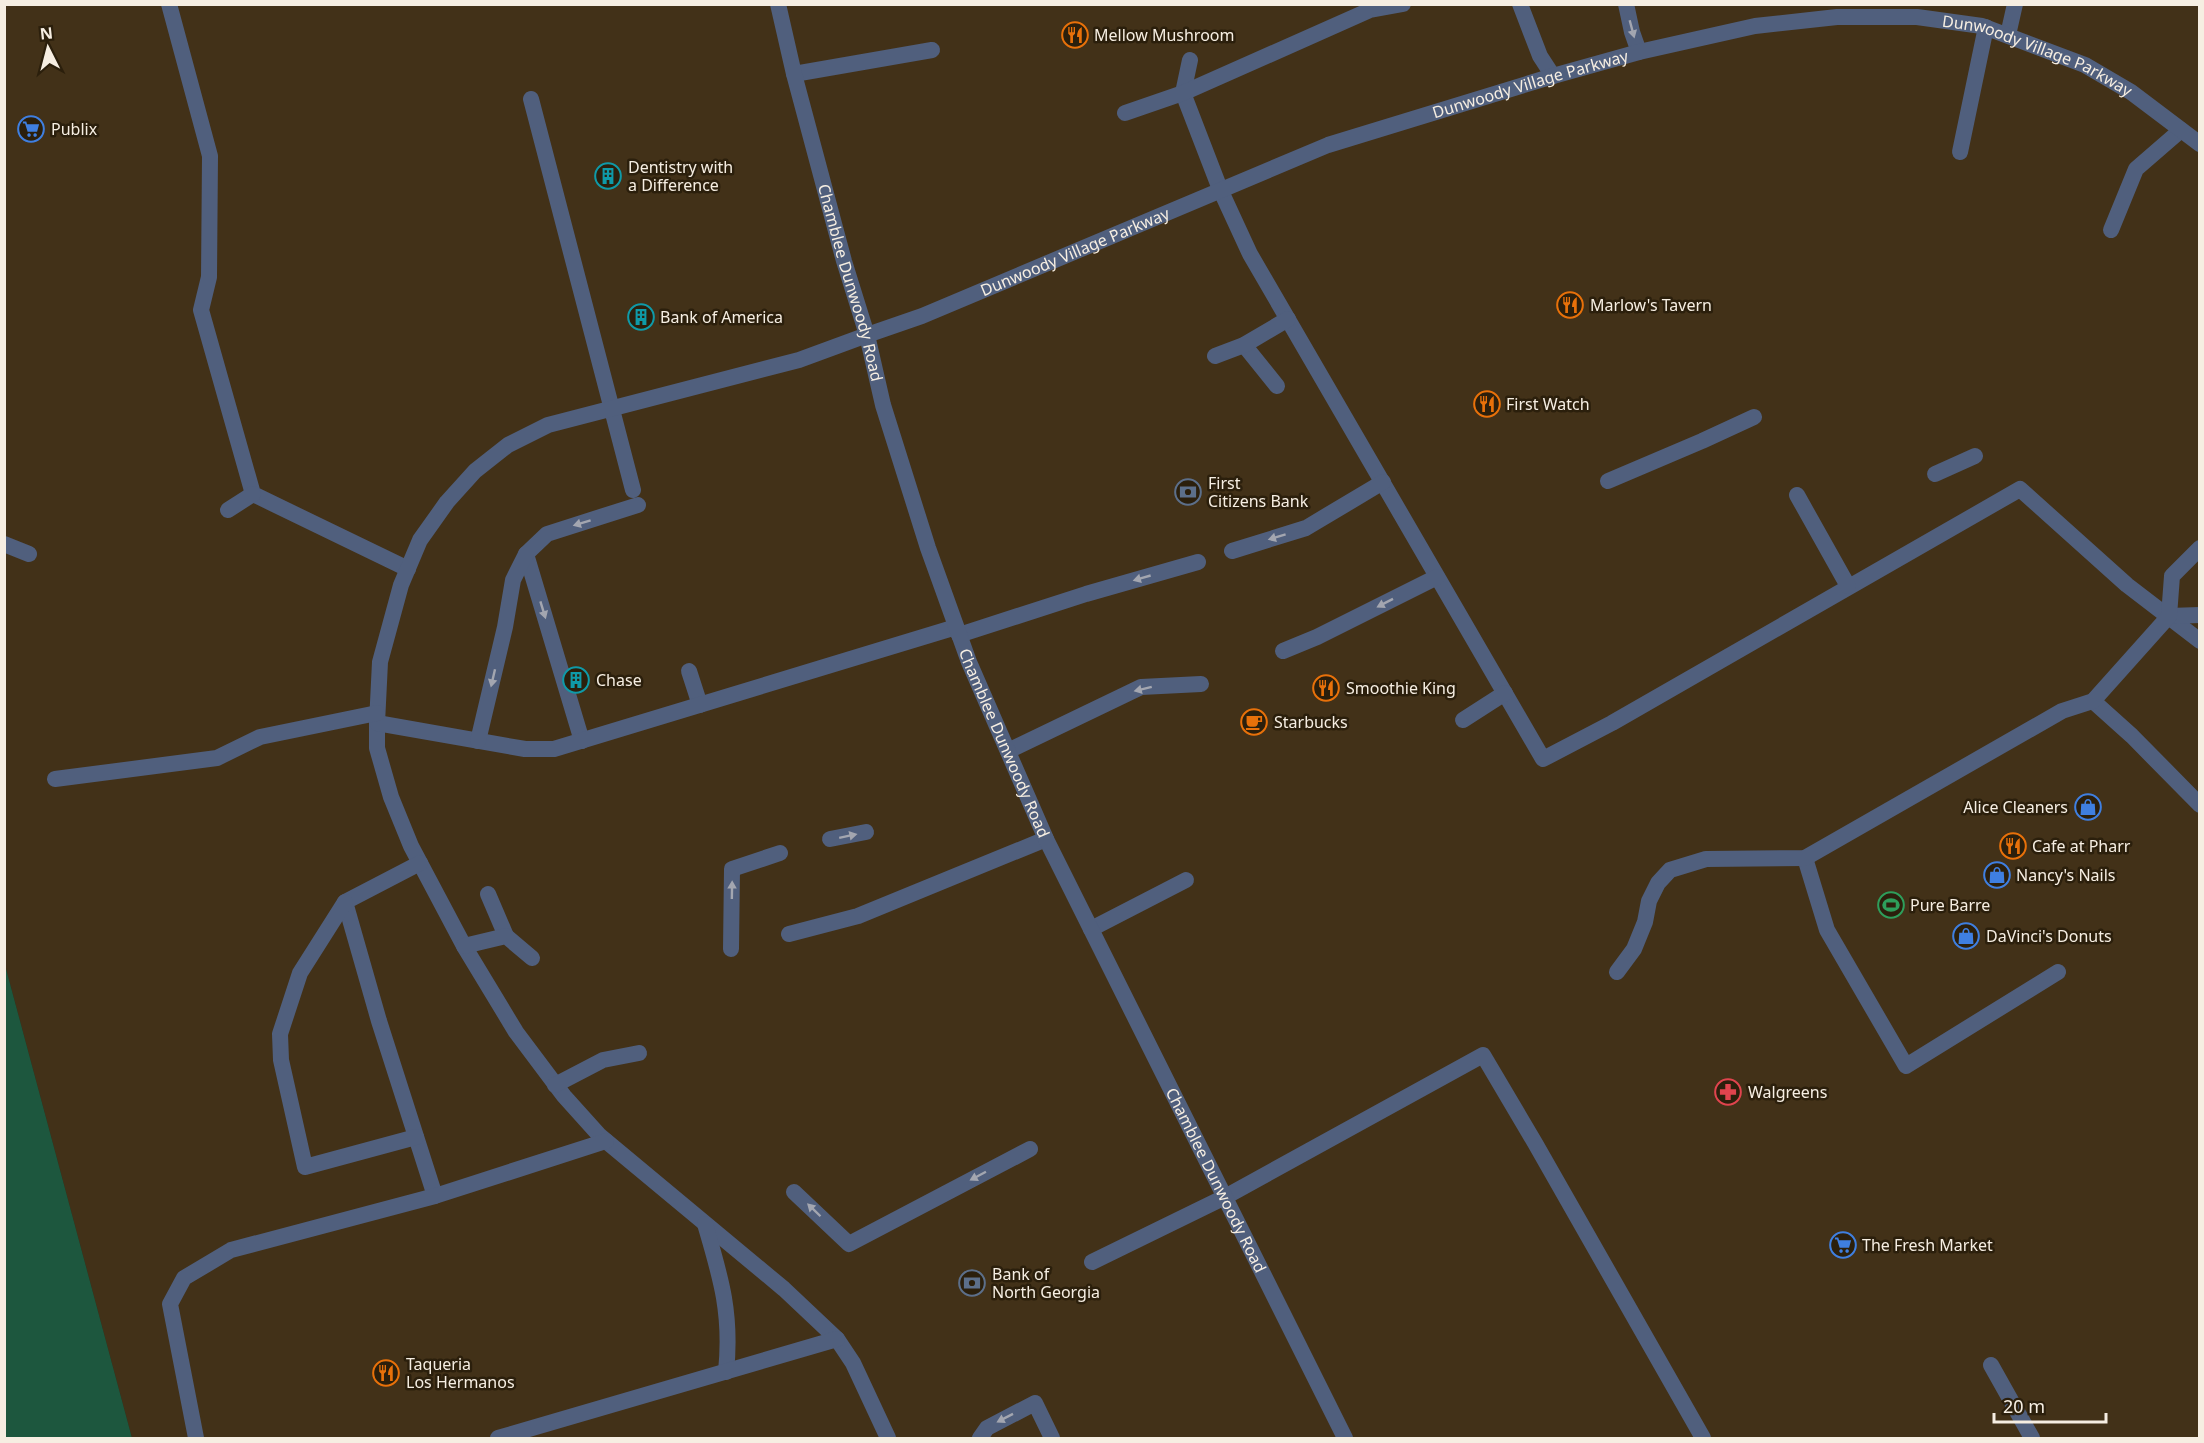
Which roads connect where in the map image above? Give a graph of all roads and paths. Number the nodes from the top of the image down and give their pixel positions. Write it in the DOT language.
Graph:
graph roads {
  1 [pos="169,4"];
  2 [pos="778,4"];
  3 [pos="1403,4"];
  4 [pos="1520,4"];
  5 [pos="1626,4"];
  6 [pos="2015,4"];
  7 [pos="1986,27"];
  8 [pos="2008,35"];
  9 [pos="932,50"];
  10 [pos="1639,52"];
  11 [pos="1190,60"];
  12 [pos="794,74"];
  13 [pos="1553,76"];
  14 [pos="1183,93"];
  15 [pos="531,99"];
  16 [pos="1125,113"];
  17 [pos="2181,130"];
  18 [pos="2199,144"];
  19 [pos="1960,152"];
  20 [pos="1220,189"];
  21 [pos="2111,230"];
  22 [pos="1288,319"];
  23 [pos="867,335"];
  24 [pos="1244,345"];
  25 [pos="1215,356"];
  26 [pos="1277,386"];
  27 [pos="610,408"];
  28 [pos="1754,417"];
  29 [pos="1975,456"];
  30 [pos="1935,474"];
  31 [pos="1608,481"];
  32 [pos="1383,482"];
  33 [pos="254,494"];
  34 [pos="1797,495"];
  35 [pos="228,510"];
  36 [pos="4,544"];
  37 [pos="2199,548"];
  38 [pos="1232,551"];
  39 [pos="29,554"];
  40 [pos="526,554"];
  41 [pos="1198,562"];
  42 [pos="408,569"];
  43 [pos="1437,577"];
  44 [pos="1848,586"];
  45 [pos="2199,615"];
  46 [pos="2169,616"];
  47 [pos="957,631"];
  48 [pos="2199,641"];
  49 [pos="1283,651"];
  50 [pos="689,671"];
  51 [pos="1201,684"];
  52 [pos="1505,693"];
  53 [pos="2093,701"];
  54 [pos="700,705"];
  55 [pos="377,718"];
  56 [pos="1463,720"];
  57 [pos="478,741"];
  58 [pos="582,741"];
  59 [pos="1008,751"];
  60 [pos="55,779"];
  61 [pos="2199,805"];
  62 [pos="866,832"];
  63 [pos="830,839"];
  64 [pos="1046,839"];
  65 [pos="780,853"];
  66 [pos="1805,858"];
  67 [pos="420,863"];
  68 [pos="1186,880"];
  69 [pos="488,894"];
  70 [pos="345,902"];
  71 [pos="1090,929"];
  72 [pos="789,934"];
  73 [pos="506,936"];
  74 [pos="464,946"];
  75 [pos="731,949"];
  76 [pos="532,958"];
  77 [pos="1617,972"];
  78 [pos="2058,972"];
  79 [pos="639,1053"];
  80 [pos="555,1085"];
  81 [pos="416,1137"];
  82 [pos="606,1141"];
  83 [pos="1030,1149"];
  84 [pos="794,1192"];
  85 [pos="435,1196"];
  86 [pos="1225,1197"];
  87 [pos="705,1224"];
  88 [pos="1092,1262"];
  89 [pos="837,1339"];
  90 [pos="1991,1365"];
  91 [pos="726,1372"];
  92 [pos="195,1438"];
  93 [pos="498,1438"];
  94 [pos="888,1438"];
  95 [pos="980,1438"];
  96 [pos="1053,1438"];
  97 [pos="1345,1438"];
  98 [pos="1703,1438"];
  99 [pos="2032,1438"];
  1 -- 33 [label="street"];
  2 -- 12 [label="street, Chamblee Dunwoody Road"];
  3 -- 14 [label="street"];
  4 -- 13 [label="street"];
  5 -- 10 [label="street, one-way"];
  6 -- 8 [label="street"];
  7 -- 8 [label="street, Dunwoody Village Parkway"];
  7 -- 10 [label="street, Dunwoody Village Parkway"];
  7 -- 19 [label="street"];
  8 -- 17 [label="street, Dunwoody Village Parkway"];
  9 -- 12 [label="street"];
  10 -- 13 [label="street, Dunwoody Village Parkway"];
  11 -- 14 [label="street"];
  12 -- 23 [label="street, Chamblee Dunwoody Road"];
  13 -- 20 [label="street, Dunwoody Village Parkway"];
  14 -- 16 [label="street"];
  14 -- 20 [label="street"];
  15 -- 27 [label="street"];
  17 -- 18 [label="street, Dunwoody Village Parkway"];
  17 -- 21 [label="street"];
  20 -- 22 [label="street"];
  20 -- 23 [label="street, Dunwoody Village Parkway"];
  22 -- 24 [label="street"];
  22 -- 32 [label="street"];
  23 -- 27 [label="street, Dunwoody Village Parkway"];
  23 -- 47 [label="street, Chamblee Dunwoody Road"];
  24 -- 25 [label="street"];
  24 -- 26 [label="street"];
  27 -- 40 [label="street, one-way"];
  27 -- 42 [label="street, Dunwoody Village Parkway"];
  28 -- 31 [label="street"];
  29 -- 30 [label="street"];
  32 -- 38 [label="street, one-way"];
  32 -- 43 [label="street"];
  33 -- 35 [label="street"];
  33 -- 42 [label="street"];
  34 -- 44 [label="street"];
  36 -- 39 [label="street"];
  37 -- 46 [label="street"];
  40 -- 57 [label="street, one-way"];
  40 -- 58 [label="street, one-way"];
  41 -- 47 [label="street, one-way"];
  42 -- 55 [label="street, Dunwoody Village Parkway"];
  43 -- 49 [label="street, one-way"];
  43 -- 52 [label="street"];
  44 -- 46 [label="street"];
  44 -- 52 [label="street"];
  45 -- 46 [label="street"];
  46 -- 48 [label="street"];
  46 -- 53 [label="street"];
  47 -- 54 [label="street"];
  47 -- 59 [label="street, Chamblee Dunwoody Road"];
  50 -- 54 [label="street"];
  51 -- 59 [label="street, one-way"];
  52 -- 56 [label="street"];
  53 -- 61 [label="street"];
  53 -- 66 [label="street"];
  54 -- 58 [label="street"];
  55 -- 57 [label="street"];
  55 -- 60 [label="street"];
  55 -- 67 [label="street, Dunwoody Village Parkway"];
  57 -- 58 [label="street"];
  59 -- 64 [label="street, Chamblee Dunwoody Road"];
  63 -- 62 [label="street, one-way"];
  64 -- 71 [label="street, Chamblee Dunwoody Road"];
  64 -- 72 [label="street"];
  75 -- 65 [label="street, one-way"];
  66 -- 77 [label="street"];
  66 -- 78 [label="street"];
  67 -- 70 [label="street"];
  67 -- 74 [label="street, Dunwoody Village Parkway"];
  68 -- 71 [label="street"];
  69 -- 73 [label="street"];
  70 -- 81 [label="street"];
  70 -- 81 [label="street"];
  71 -- 86 [label="street, Chamblee Dunwoody Road"];
  73 -- 74 [label="street"];
  73 -- 76 [label="street"];
  74 -- 80 [label="street, Dunwoody Village Parkway"];
  79 -- 80 [label="street"];
  80 -- 82 [label="street, Dunwoody Village Parkway"];
  81 -- 85 [label="street"];
  82 -- 85 [label="street"];
  82 -- 87 [label="street, Dunwoody Village Parkway"];
  83 -- 84 [label="street, one-way"];
  85 -- 92 [label="street"];
  86 -- 88 [label="street"];
  86 -- 97 [label="street, Chamblee Dunwoody Road"];
  86 -- 98 [label="street"];
  87 -- 89 [label="street, Dunwoody Village Parkway"];
  87 -- 91 [label="street"];
  89 -- 91 [label="street"];
  89 -- 94 [label="street, Dunwoody Village Parkway"];
  90 -- 99 [label="street"];
  91 -- 93 [label="street"];
  96 -- 95 [label="street, one-way"];
}
